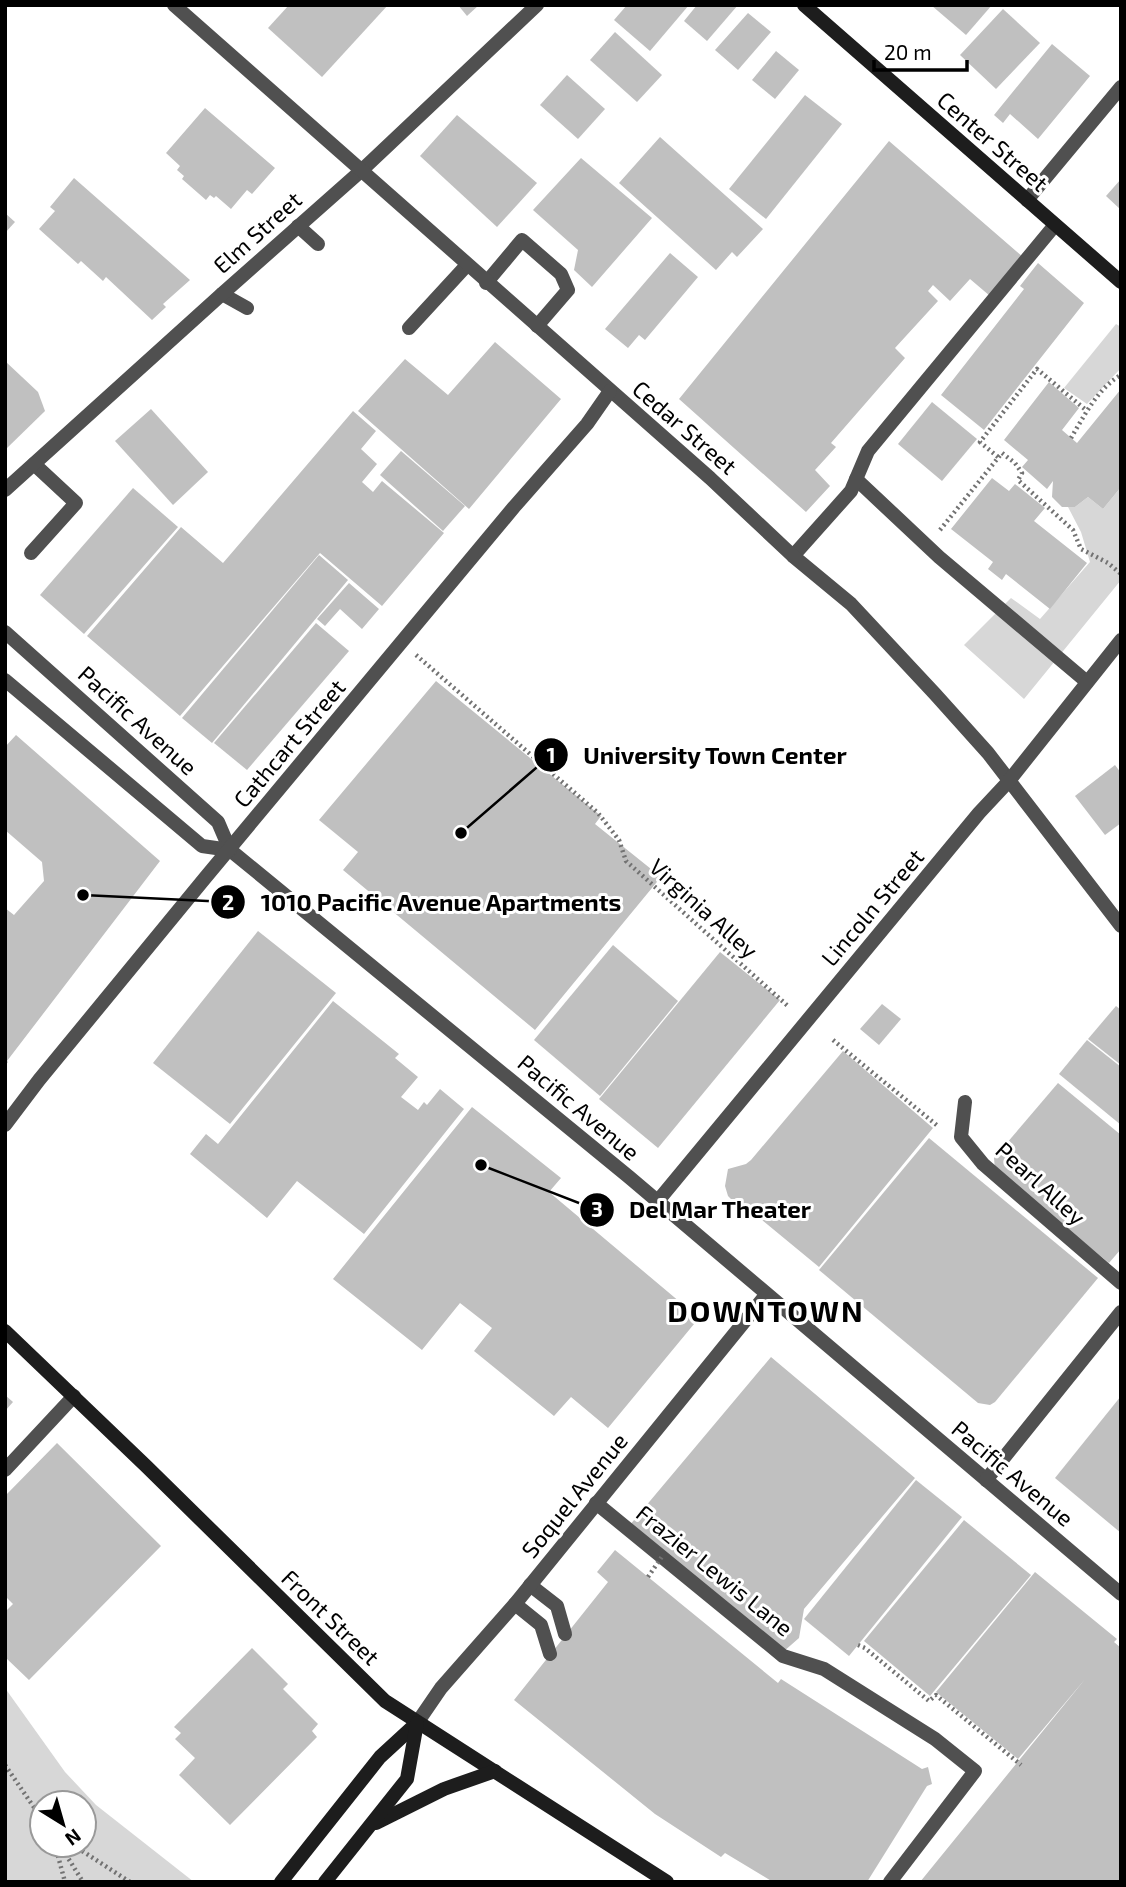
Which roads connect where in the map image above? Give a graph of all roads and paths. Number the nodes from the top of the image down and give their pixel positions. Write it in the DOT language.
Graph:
graph roads {
  1 [pos="174,5"];
  2 [pos="537,5"];
  3 [pos="804,5"];
  4 [pos="1121,87"];
  5 [pos="362,170"];
  6 [pos="1027,200"];
  7 [pos="1055,225"];
  8 [pos="298,226"];
  9 [pos="318,244"];
  10 [pos="467,265"];
  11 [pos="1121,282"];
  12 [pos="486,283"];
  13 [pos="222,294"];
  14 [pos="247,308"];
  15 [pos="537,326"];
  16 [pos="409,328"];
  17 [pos="1121,376"];
  18 [pos="610,391"];
  19 [pos="1087,411"];
  20 [pos="1071,438"];
  21 [pos="998,457"];
  22 [pos="34,464"];
  23 [pos="856,479"];
  24 [pos="5,490"];
  25 [pos="935,535"];
  26 [pos="31,553"];
  27 [pos="793,556"];
  28 [pos="1121,574"];
  29 [pos="5,632"];
  30 [pos="1121,640"];
  31 [pos="402,643"];
  32 [pos="5,680"];
  33 [pos="1087,682"];
  34 [pos="1009,782"];
  35 [pos="230,850"];
  36 [pos="1121,926"];
  37 [pos="807,1021"];
  38 [pos="833,1040"];
  39 [pos="965,1102"];
  40 [pos="5,1125"];
  41 [pos="940,1128"];
  42 [pos="657,1202"];
  43 [pos="1121,1283"];
  44 [pos="766,1295"];
  45 [pos="1121,1312"];
  46 [pos="5,1331"];
  47 [pos="74,1396"];
  48 [pos="5,1470"];
  49 [pos="986,1480"];
  50 [pos="596,1503"];
  51 [pos="663,1555"];
  52 [pos="648,1577"];
  53 [pos="530,1586"];
  54 [pos="1121,1594"];
  55 [pos="515,1604"];
  56 [pos="565,1634"];
  57 [pos="858,1645"];
  58 [pos="550,1654"];
  59 [pos="417,1723"];
  60 [pos="5,1765"];
  61 [pos="1021,1766"];
  62 [pos="495,1771"];
  63 [pos="28,1798"];
  64 [pos="372,1825"];
  65 [pos="60,1859"];
  66 [pos="67,1859"];
  67 [pos="95,1859"];
  68 [pos="65,1882"];
  69 [pos="83,1882"];
  70 [pos="130,1882"];
  71 [pos="281,1882"];
  72 [pos="325,1882"];
  73 [pos="667,1882"];
  74 [pos="890,1882"];
  1 -- 5 [label="street, Cedar Street"];
  2 -- 5 [label="street, Elm Street"];
  3 -- 6 [label="main road, Center Street"];
  4 -- 6 [label="street"];
  5 -- 8 [label="street, Elm Street"];
  5 -- 10 [label="street, Cedar Street"];
  6 -- 7 [label="main road, Center Street"];
  7 -- 11 [label="main road, Center Street"];
  7 -- 23 [label="street"];
  8 -- 9 [label="street"];
  8 -- 13 [label="street, Elm Street"];
  10 -- 12 [label="street, Cedar Street"];
  10 -- 16 [label="street"];
  12 -- 15 [label="street, Cedar Street"];
  12 -- 15 [label="street"];
  13 -- 14 [label="street"];
  13 -- 22 [label="street, Elm Street"];
  15 -- 18 [label="street, Cedar Street"];
  17 -- 19 [label="path"];
  18 -- 27 [label="street, Cedar Street"];
  18 -- 31 [label="street, Cathcart Street"];
  19 -- 20 [label="path"];
  19 -- 21 [label="path"];
  21 -- 25 [label="path"];
  21 -- 28 [label="path"];
  22 -- 24 [label="street, Elm Street"];
  22 -- 26 [label="street"];
  23 -- 27 [label="street"];
  23 -- 33 [label="street"];
  27 -- 34 [label="street, Cedar Street"];
  29 -- 35 [label="street, Pacific Avenue"];
  30 -- 33 [label="street, Lincoln Street"];
  31 -- 35 [label="street, Cathcart Street"];
  31 -- 37 [label="path, Virginia Alley"];
  32 -- 35 [label="street, Pacific Avenue"];
  33 -- 34 [label="street, Lincoln Street"];
  34 -- 36 [label="street, Cedar Street"];
  34 -- 37 [label="street, Lincoln Street"];
  35 -- 40 [label="street, Cathcart Street"];
  35 -- 42 [label="street, Pacific Avenue"];
  37 -- 42 [label="street, Lincoln Street"];
  38 -- 41 [label="path"];
  39 -- 43 [label="street, Pearl Alley"];
  42 -- 44 [label="street, Pacific Avenue"];
  44 -- 49 [label="street, Pacific Avenue"];
  44 -- 50 [label="street, Soquel Avenue"];
  45 -- 49 [label="street"];
  46 -- 47 [label="main road, Front Street"];
  47 -- 48 [label="street"];
  47 -- 59 [label="main road, Front Street"];
  49 -- 54 [label="street, Pacific Avenue"];
  50 -- 53 [label="street, Soquel Avenue"];
  50 -- 74 [label="street, Frazier Lewis Lane"];
  51 -- 52 [label="path, bridge"];
  53 -- 55 [label="street, Soquel Avenue"];
  53 -- 56 [label="street"];
  55 -- 58 [label="street"];
  55 -- 59 [label="street, Soquel Avenue"];
  57 -- 61 [label="path"];
  59 -- 62 [label="main road, Front Street"];
  59 -- 64 [label="main road, Soquel Avenue"];
  59 -- 71 [label="main road, Soquel Avenue"];
  60 -- 63 [label="path"];
  62 -- 64 [label="main road"];
  62 -- 73 [label="main road, Front Street"];
  64 -- 72 [label="main road, Soquel Avenue"];
  65 -- 68 [label="path"];
  66 -- 69 [label="path"];
  67 -- 70 [label="path"];
}
